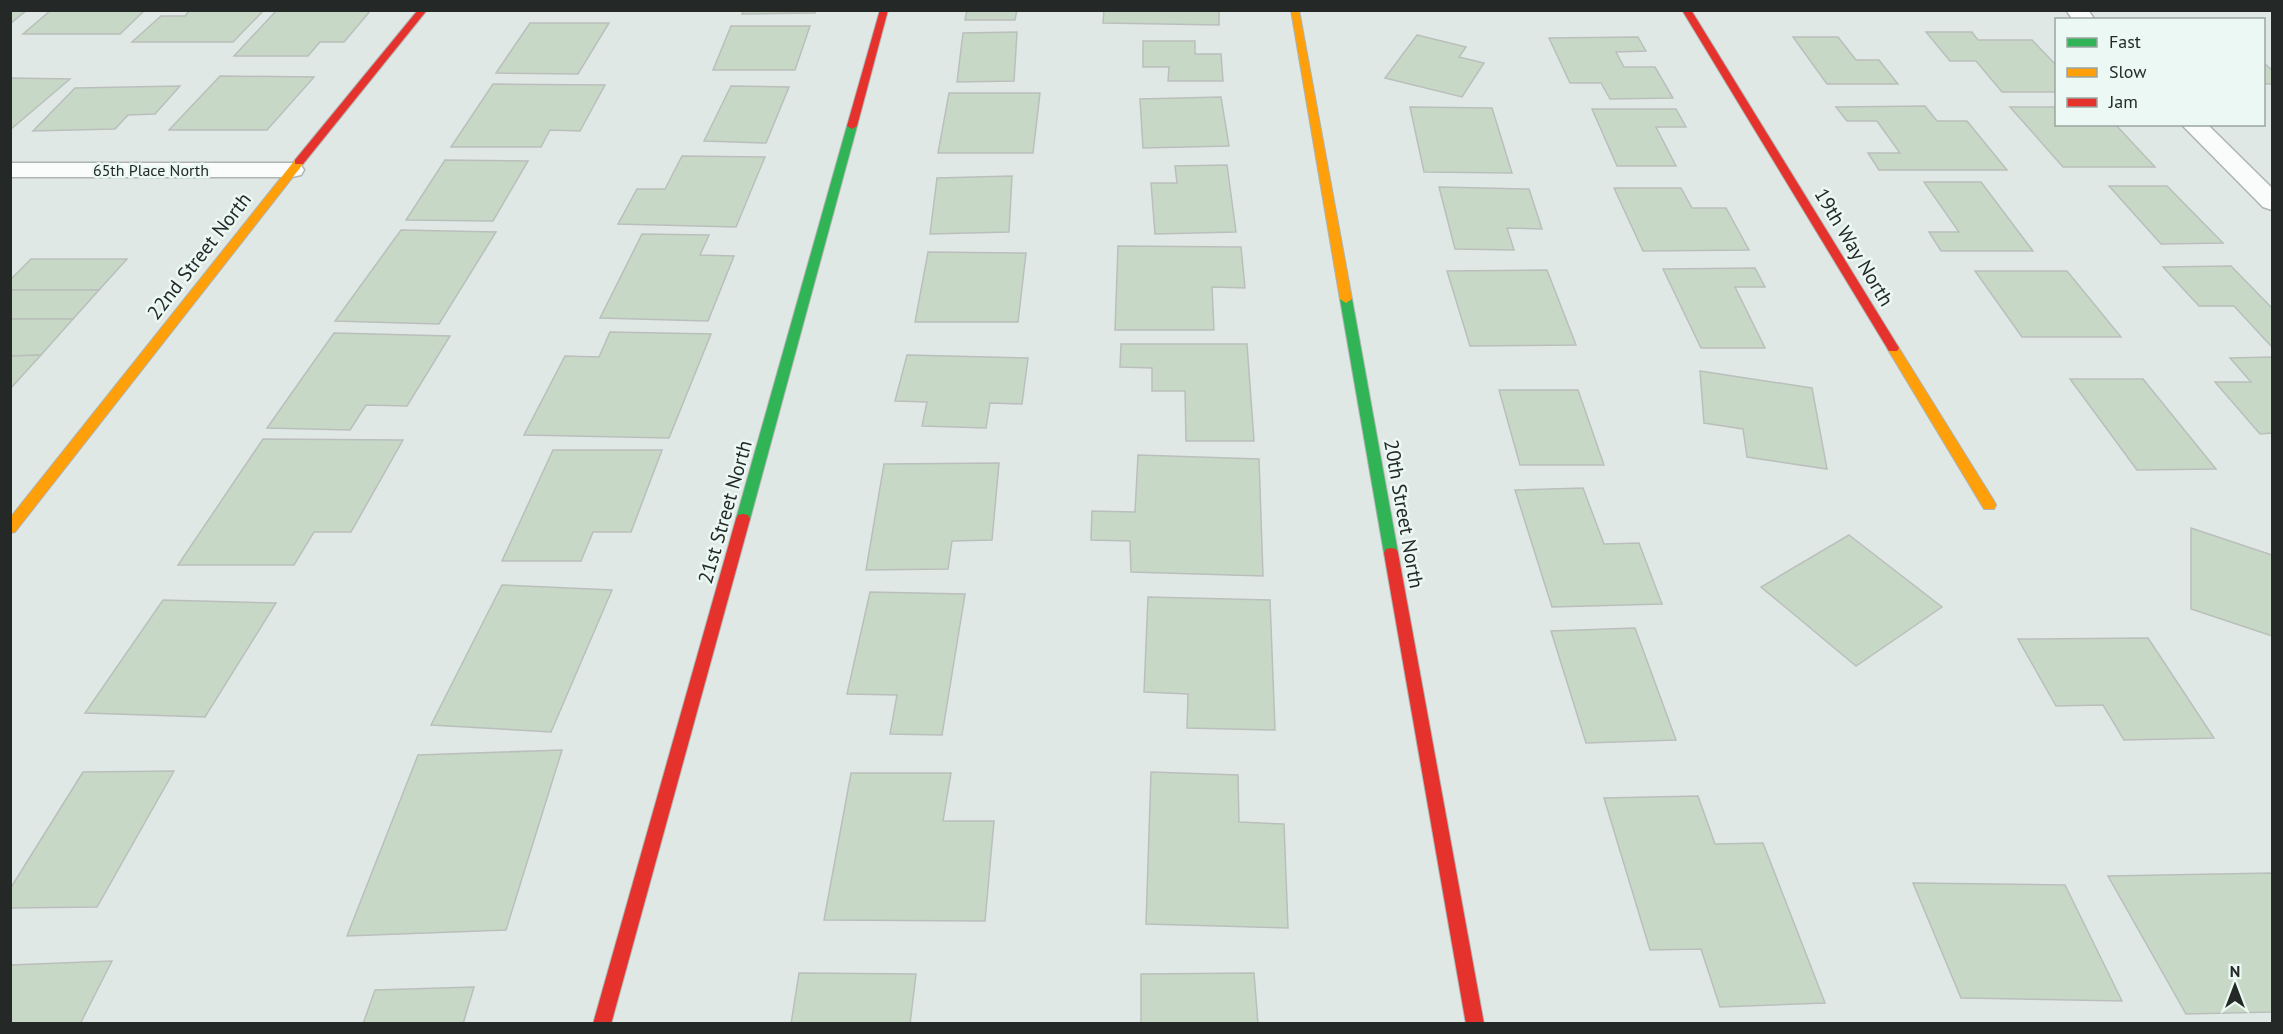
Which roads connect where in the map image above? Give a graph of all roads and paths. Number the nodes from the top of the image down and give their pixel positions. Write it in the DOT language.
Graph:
graph roads {
  1 [pos="423,10"];
  2 [pos="884,10"];
  3 [pos="1295,10"];
  4 [pos="1686,10"];
  5 [pos="2195,126"];
  6 [pos="10,170"];
  7 [pos="292,170"];
  8 [pos="2272,202"];
  9 [pos="1989,505"];
  10 [pos="10,528"];
  11 [pos="602,1023"];
  12 [pos="1475,1023"];
  1 -- 7 [label="street, 22nd Street North"];
  2 -- 11 [label="street, 21st Street North"];
  3 -- 12 [label="street, 20th Street North"];
  4 -- 9 [label="street, 19th Way North"];
  5 -- 8 [label="street"];
  6 -- 7 [label="street, 65th Place North"];
  7 -- 10 [label="street, 22nd Street North"];
}
